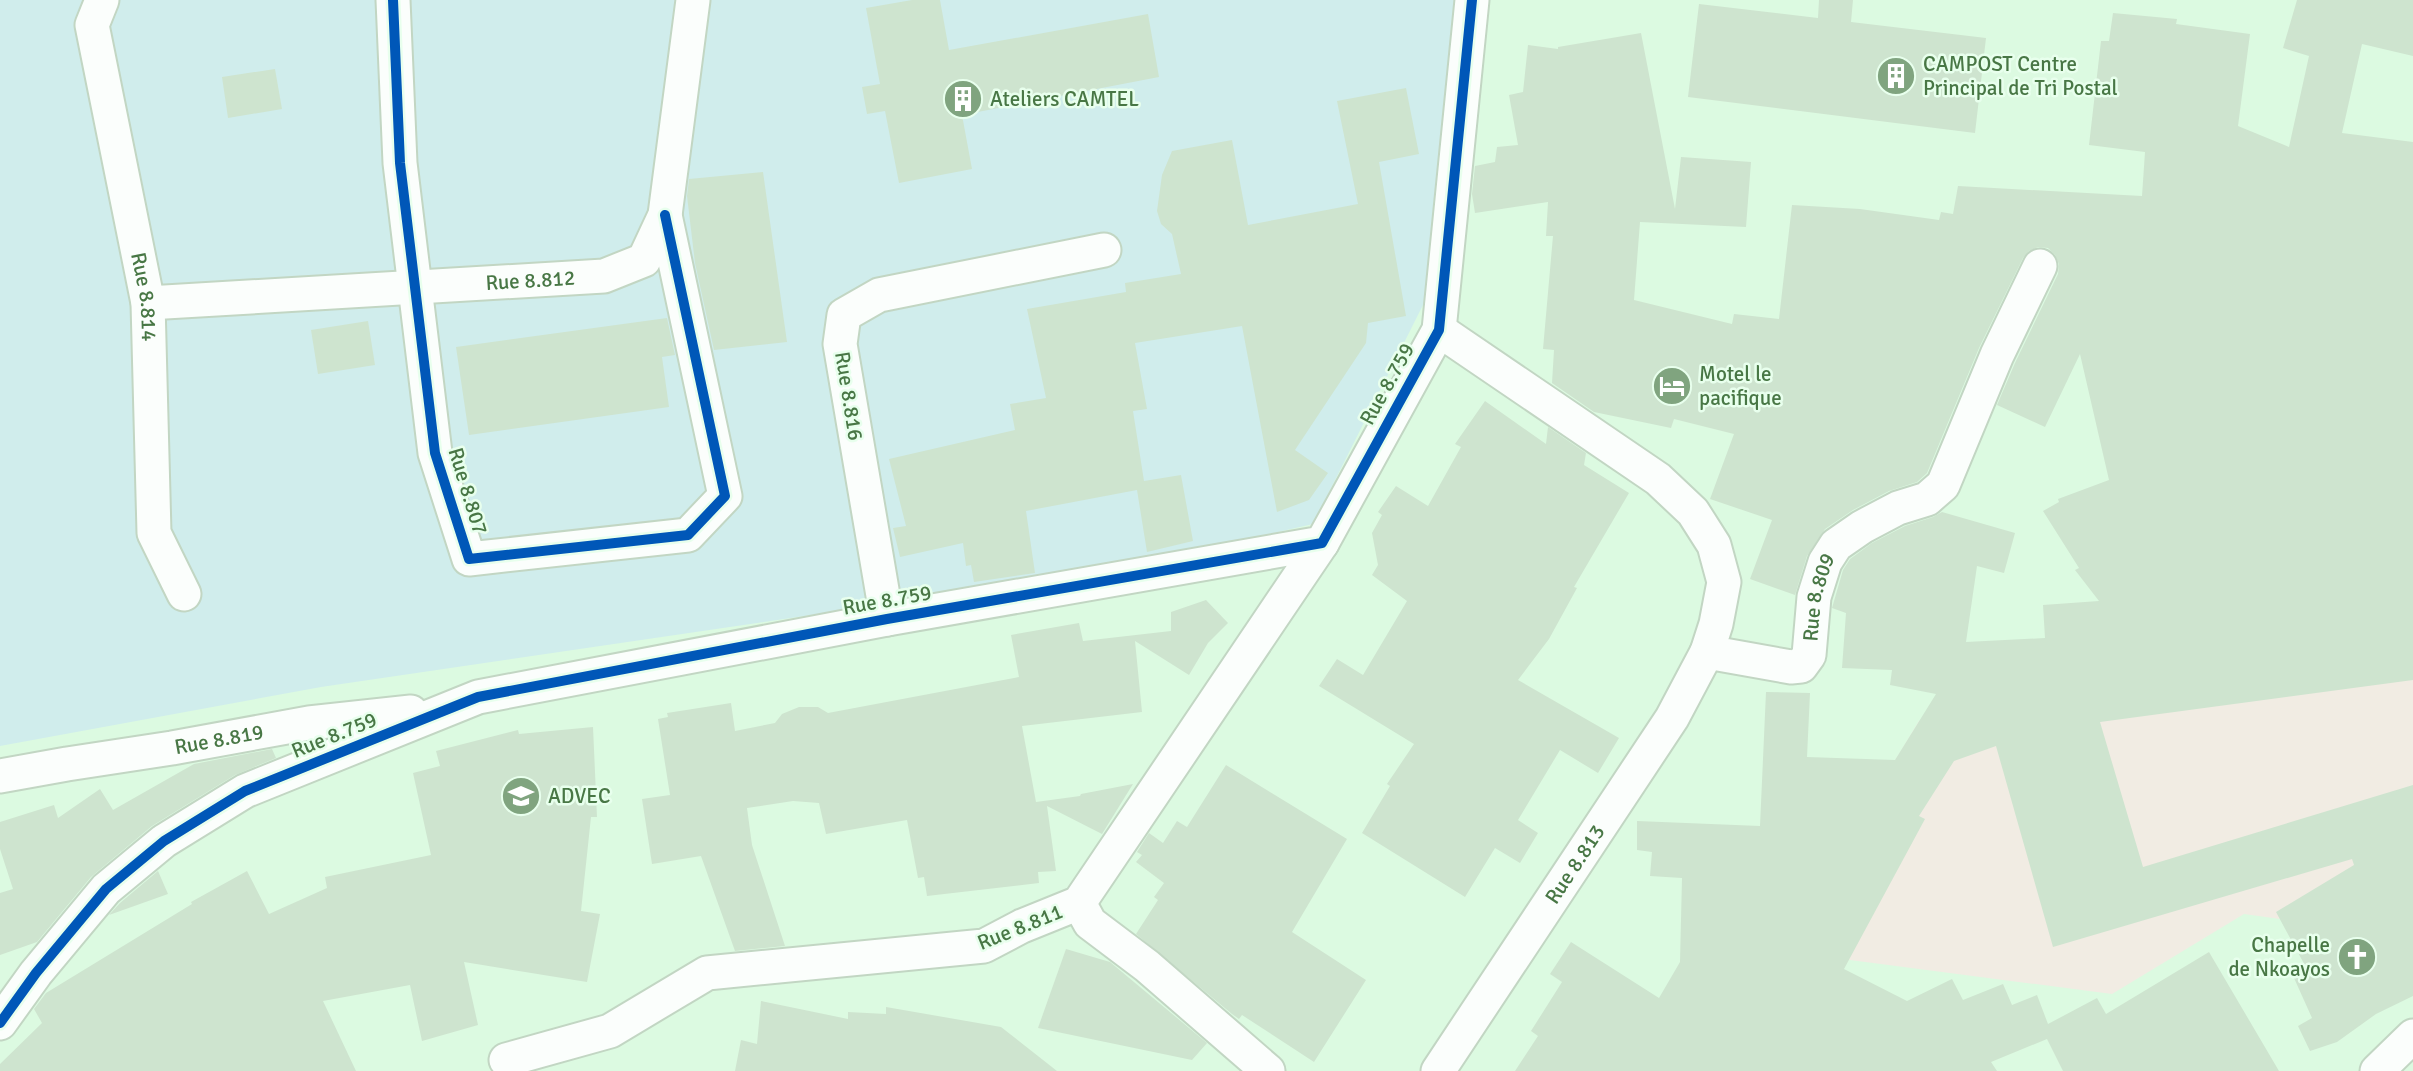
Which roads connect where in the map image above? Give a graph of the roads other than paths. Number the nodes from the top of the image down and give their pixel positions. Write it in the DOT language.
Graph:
graph roads {
  1 [pos="102,0"];
  2 [pos="393,0"];
  3 [pos="693,0"];
  4 [pos="1472,0"];
  5 [pos="665,215"];
  6 [pos="1104,250"];
  7 [pos="2040,266"];
  8 [pos="414,288"];
  9 [pos="148,303"];
  10 [pos="1439,330"];
  11 [pos="1322,543"];
  12 [pos="184,594"];
  13 [pos="887,619"];
  14 [pos="1707,652"];
  15 [pos="478,697"];
  16 [pos="0,776"];
  17 [pos="1079,903"];
  18 [pos="0,1023"];
  19 [pos="2413,1036"];
  20 [pos="506,1060"];
  21 [pos="1268,1071"];
  22 [pos="1438,1071"];
  23 [pos="2377,1071"];
  1 -- 9 [label="street, Rue 8.814"];
  2 -- 8 [label="street, Rue 8.807"];
  3 -- 5 [label="street, Rue 8.812"];
  4 -- 10 [label="street, Rue 8.759"];
  5 -- 8 [label="street, Rue 8.812"];
  5 -- 8 [label="street, Rue 8.807"];
  6 -- 13 [label="street, Rue 8.816"];
  7 -- 14 [label="street, Rue 8.809"];
  8 -- 9 [label="street, Rue 8.812"];
  9 -- 12 [label="street, Rue 8.814"];
  10 -- 11 [label="street, Rue 8.759"];
  10 -- 14 [label="street"];
  11 -- 13 [label="street, Rue 8.759"];
  11 -- 17 [label="street, Rue 8.811"];
  13 -- 15 [label="street, Rue 8.759"];
  14 -- 22 [label="street, Rue 8.813"];
  15 -- 16 [label="street, Rue 8.819"];
  15 -- 18 [label="street, Rue 8.759"];
  17 -- 20 [label="street, Rue 8.811"];
  17 -- 21 [label="street"];
  19 -- 23 [label="street"];
}
